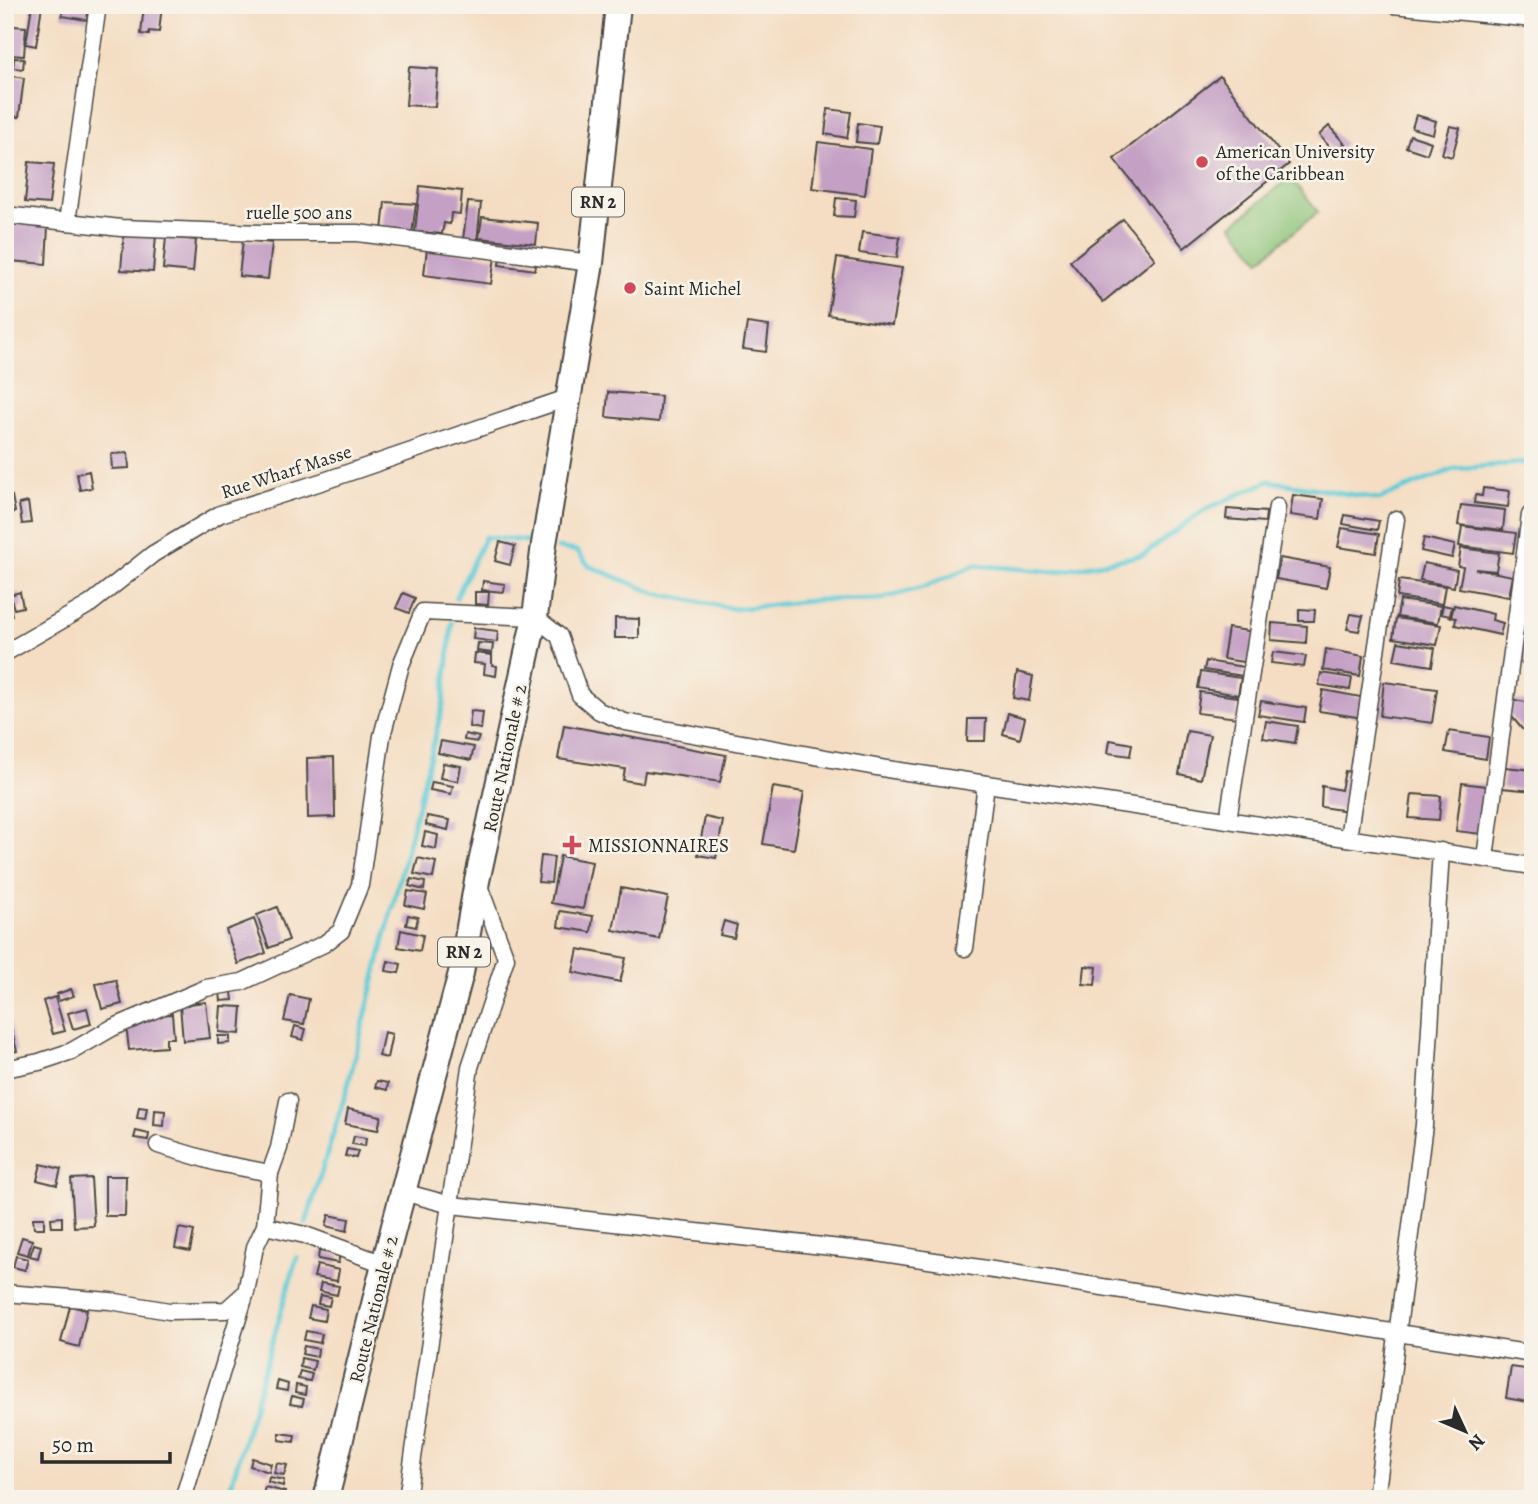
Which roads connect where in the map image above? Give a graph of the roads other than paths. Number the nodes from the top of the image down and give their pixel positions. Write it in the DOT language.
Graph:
graph roads {
  1 [pos="98,5"];
  2 [pos="618,5"];
  3 [pos="1393,5"];
  4 [pos="1533,19"];
  5 [pos="5,215"];
  6 [pos="67,222"];
  7 [pos="591,263"];
  8 [pos="567,398"];
  9 [pos="1277,507"];
  10 [pos="1530,515"];
  11 [pos="1396,520"];
  12 [pos="535,617"];
  13 [pos="5,653"];
  14 [pos="986,784"];
  15 [pos="1228,821"];
  16 [pos="1348,838"];
  17 [pos="1441,851"];
  18 [pos="1485,858"];
  19 [pos="1533,866"];
  20 [pos="477,881"];
  21 [pos="965,948"];
  22 [pos="5,1069"];
  23 [pos="288,1101"];
  24 [pos="158,1145"];
  25 [pos="270,1173"];
  26 [pos="403,1192"];
  27 [pos="451,1205"];
  28 [pos="265,1226"];
  29 [pos="383,1264"];
  30 [pos="246,1292"];
  31 [pos="5,1293"];
  32 [pos="1398,1333"];
  33 [pos="1533,1354"];
  34 [pos="183,1499"];
  35 [pos="326,1499"];
  36 [pos="407,1499"];
  37 [pos="1376,1499"];
  1 -- 6 [label="street"];
  2 -- 7 [label="main road, Route Nationale # 2 / RN 2"];
  3 -- 4 [label="street"];
  5 -- 6 [label="street, ruelle 500 ans"];
  6 -- 7 [label="street, ruelle 500 ans"];
  7 -- 8 [label="main road, Route Nationale # 2 / RN 2"];
  8 -- 12 [label="main road, Route Nationale # 2 / RN 2"];
  8 -- 13 [label="street, Rue Wharf Masse"];
  9 -- 15 [label="street"];
  10 -- 18 [label="street"];
  11 -- 16 [label="street"];
  12 -- 14 [label="street"];
  12 -- 20 [label="main road, Route Nationale # 2 / RN 2"];
  12 -- 22 [label="street"];
  14 -- 15 [label="street"];
  14 -- 21 [label="street"];
  15 -- 16 [label="street"];
  16 -- 17 [label="street"];
  17 -- 18 [label="street"];
  17 -- 32 [label="street"];
  18 -- 19 [label="street"];
  20 -- 26 [label="main road, Route Nationale # 2 / RN 2"];
  20 -- 27 [label="street"];
  23 -- 25 [label="street"];
  24 -- 25 [label="street"];
  25 -- 28 [label="street"];
  26 -- 27 [label="street"];
  26 -- 29 [label="main road, Route Nationale # 2 / RN 2"];
  27 -- 32 [label="street"];
  27 -- 36 [label="street"];
  28 -- 29 [label="street"];
  28 -- 30 [label="street"];
  29 -- 35 [label="main road, Route Nationale # 2 / RN 2"];
  30 -- 31 [label="street"];
  30 -- 34 [label="street"];
  32 -- 33 [label="street"];
  32 -- 37 [label="street"];
}
